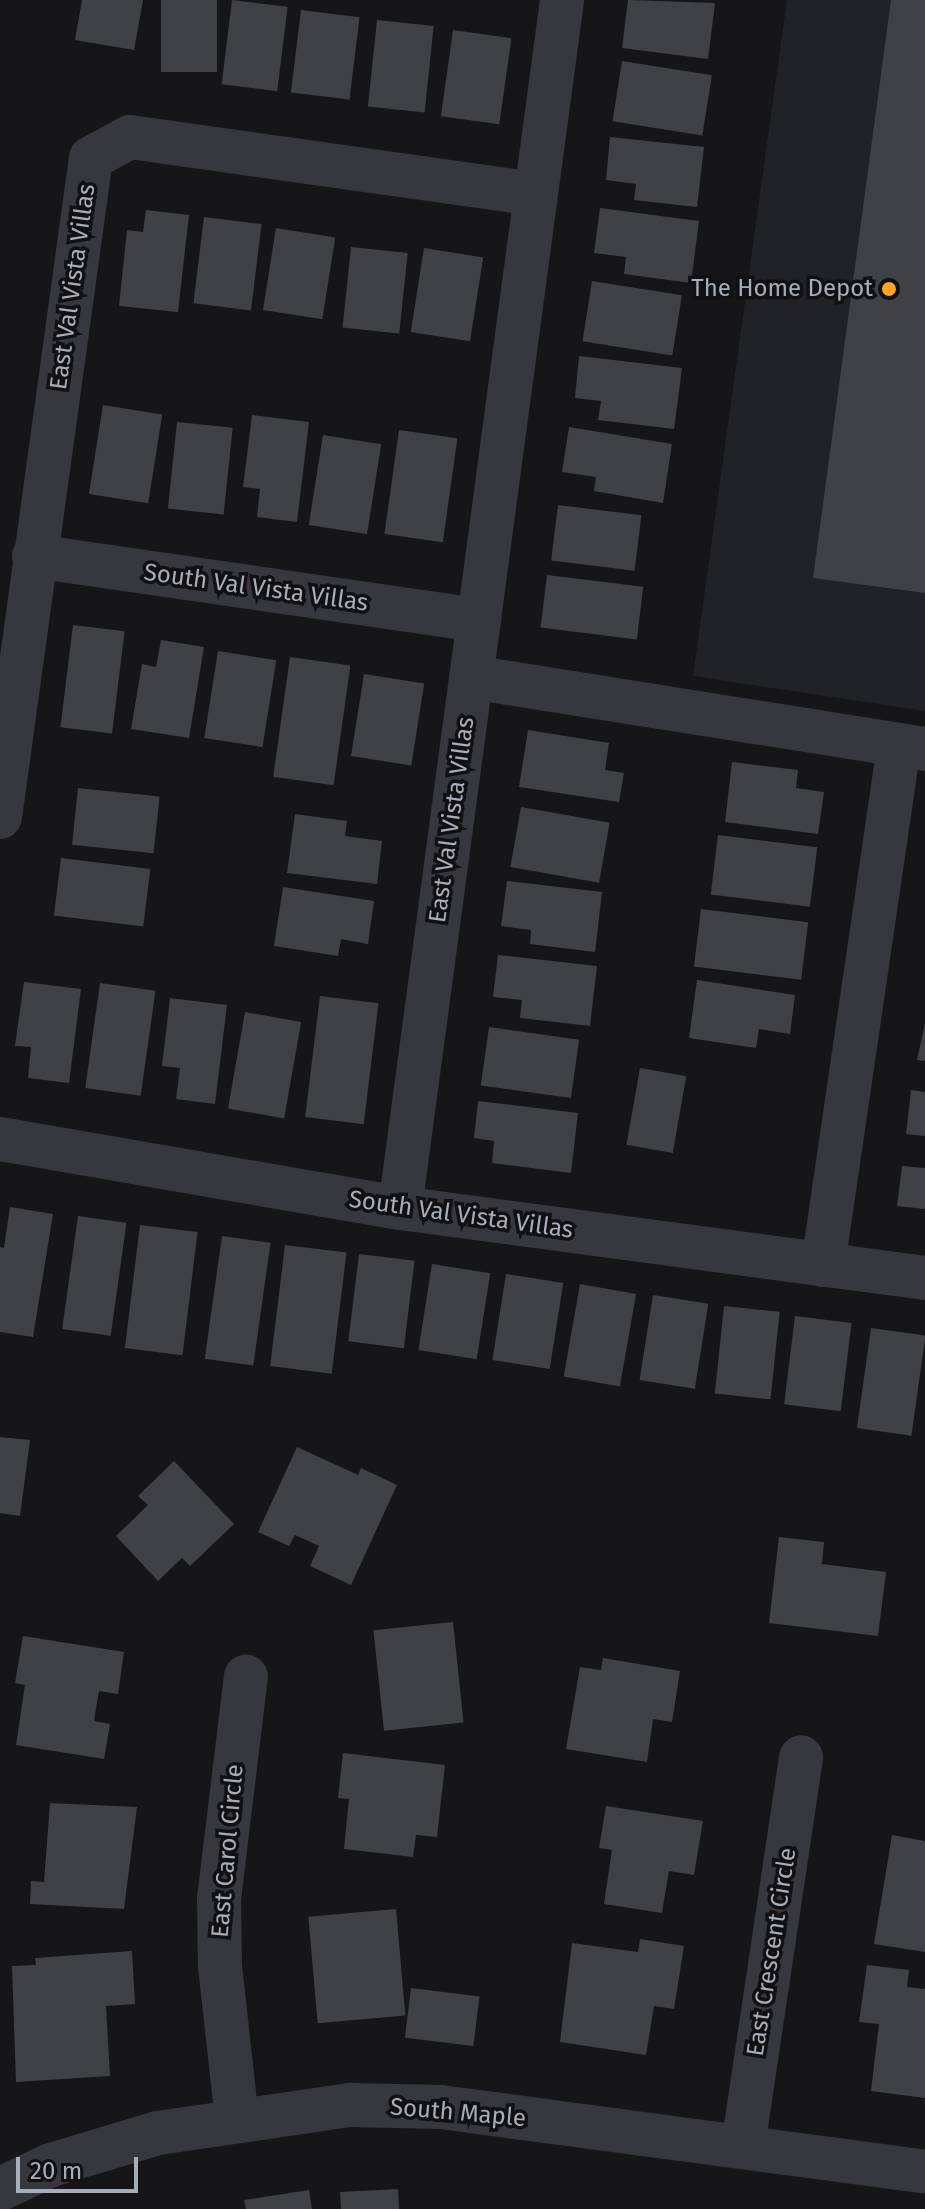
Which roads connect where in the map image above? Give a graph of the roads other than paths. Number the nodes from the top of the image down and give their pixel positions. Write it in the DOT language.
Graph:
graph roads {
  1 [pos="562,0"];
  2 [pos="534,194"];
  3 [pos="34,556"];
  4 [pos="479,620"];
  5 [pos="471,677"];
  6 [pos="912,748"];
  7 [pos="0,817"];
  8 [pos="0,1139"];
  9 [pos="400,1208"];
  10 [pos="823,1265"];
  11 [pos="925,1278"];
  12 [pos="246,1677"];
  13 [pos="801,1757"];
  14 [pos="237,2120"];
  15 [pos="743,2146"];
  16 [pos="925,2172"];
  17 [pos="0,2189"];
  1 -- 2 [label="street, East Val Vista Villas"];
  2 -- 3 [label="street, East Val Vista Villas"];
  2 -- 4 [label="street, East Val Vista Villas"];
  3 -- 4 [label="street, South Val Vista Villas"];
  3 -- 7 [label="street, East Val Vista Villas"];
  4 -- 5 [label="street, East Val Vista Villas"];
  5 -- 6 [label="street"];
  5 -- 9 [label="street, East Val Vista Villas"];
  6 -- 10 [label="street"];
  8 -- 9 [label="street, South Val Vista Villas"];
  9 -- 10 [label="street, South Val Vista Villas"];
  10 -- 11 [label="street, South Val Vista Villas"];
  12 -- 14 [label="street, East Carol Circle"];
  13 -- 15 [label="street, East Crescent Circle"];
  14 -- 15 [label="street, South Maple"];
  14 -- 17 [label="street, South Maple"];
  15 -- 16 [label="street, South Maple"];
}
